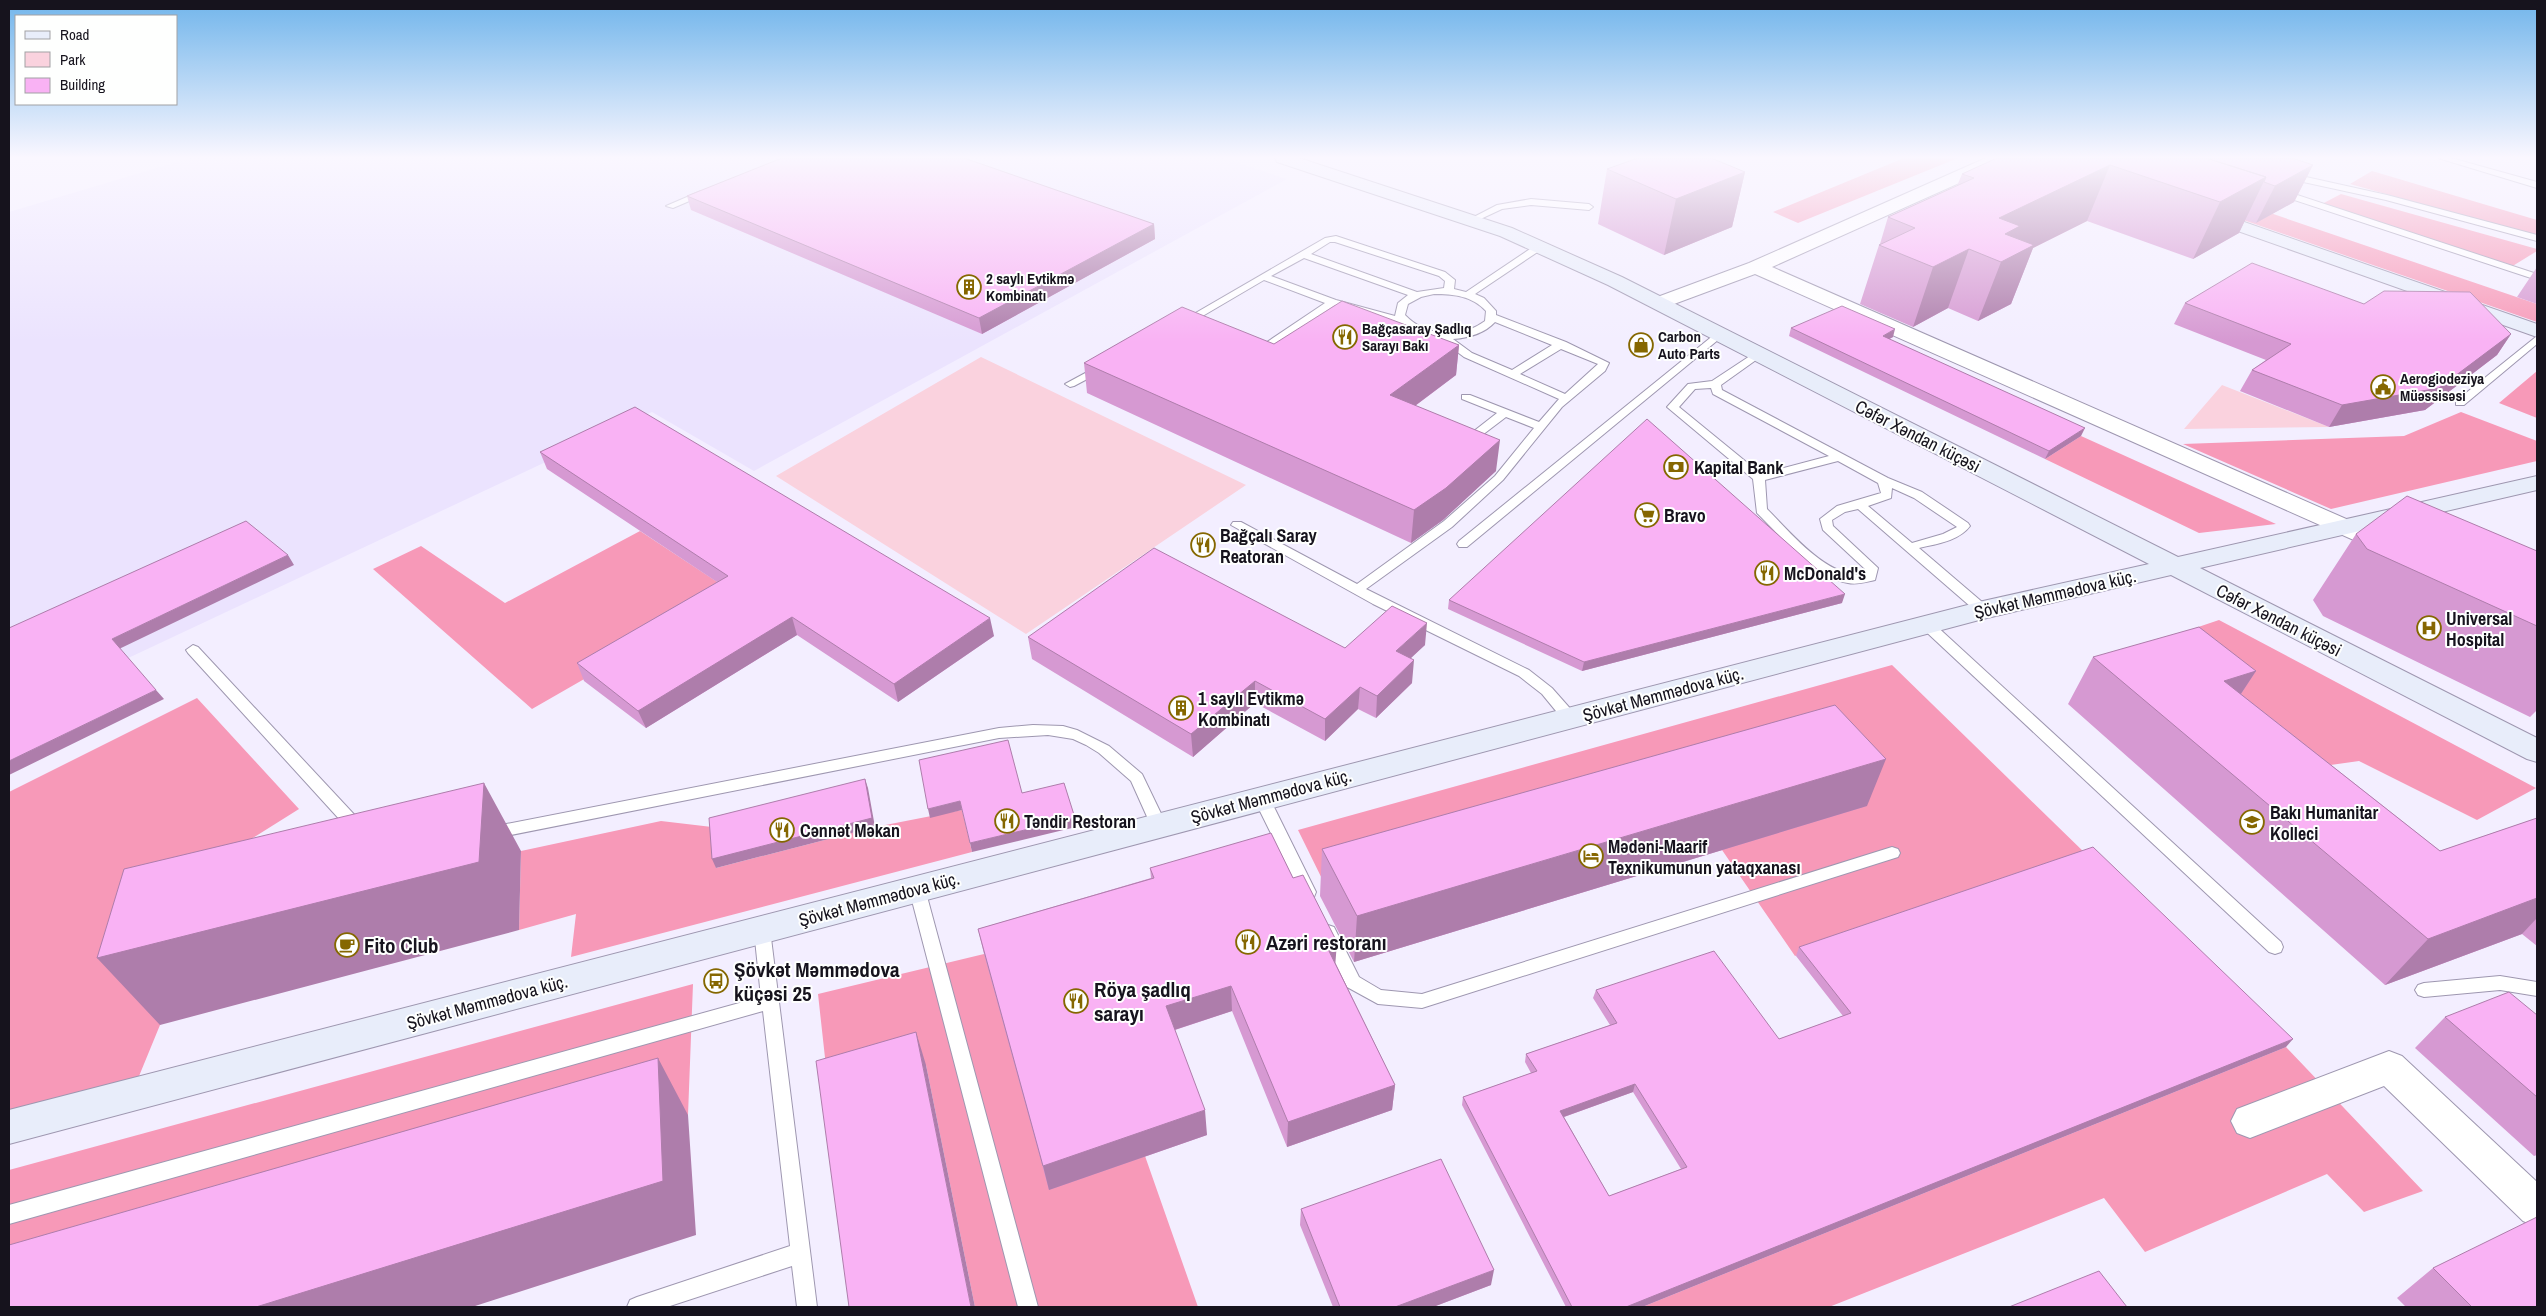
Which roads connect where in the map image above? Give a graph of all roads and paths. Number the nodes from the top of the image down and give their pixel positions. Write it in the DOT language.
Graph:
graph roads {
  1 [pos="1863,219"];
  2 [pos="2223,219"];
  3 [pos="2363,219"];
  4 [pos="2467,219"];
  5 [pos="1472,220"];
  6 [pos="2537,238"];
  7 [pos="1538,247"];
  8 [pos="1303,254"];
  9 [pos="1756,267"];
  10 [pos="2537,276"];
  11 [pos="1264,277"];
  12 [pos="1450,291"];
  13 [pos="1416,295"];
  14 [pos="1468,295"];
  15 [pos="1333,302"];
  16 [pos="1659,303"];
  17 [pos="1492,317"];
  18 [pos="1404,321"];
  19 [pos="1178,326"];
  20 [pos="2537,331"];
  21 [pos="1720,333"];
  22 [pos="1442,336"];
  23 [pos="2537,338"];
  24 [pos="1562,344"];
  25 [pos="1248,345"];
  26 [pos="1759,353"];
  27 [pos="1112,362"];
  28 [pos="1514,374"];
  29 [pos="1070,384"];
  30 [pos="1715,384"];
  31 [pos="1466,397"];
  32 [pos="1566,398"];
  33 [pos="2460,404"];
  34 [pos="1505,412"];
  35 [pos="1540,426"];
  36 [pos="1451,432"];
  37 [pos="1840,457"];
  38 [pos="1759,478"];
  39 [pos="1884,481"];
  40 [pos="2537,484"];
  41 [pos="1860,504"];
  42 [pos="1237,526"];
  43 [pos="2347,528"];
  44 [pos="1463,544"];
  45 [pos="1910,546"];
  46 [pos="2410,556"];
  47 [pos="2175,568"];
  48 [pos="1357,590"];
  49 [pos="1983,610"];
  50 [pos="1927,625"];
  51 [pos="193,650"];
  52 [pos="1570,718"];
  53 [pos="2537,751"];
  54 [pos="1262,799"];
  55 [pos="1158,826"];
  56 [pos="475,836"];
  57 [pos="368,840"];
  58 [pos="1892,853"];
  59 [pos="917,889"];
  60 [pos="1314,904"];
  61 [pos="1323,921"];
  62 [pos="762,930"];
  63 [pos="2275,947"];
  64 [pos="2537,989"];
  65 [pos="2424,990"];
  66 [pos="770,1002"];
  67 [pos="2250,1121"];
  68 [pos="9,1127"];
  69 [pos="2537,1208"];
  70 [pos="9,1215"];
  71 [pos="800,1253"];
  72 [pos="637,1307"];
  73 [pos="807,1307"];
  74 [pos="1028,1307"];
  1 -- 9 [label="street"];
  2 -- 20 [label="main road"];
  3 -- 10 [label="lane"];
  4 -- 6 [label="lane"];
  5 -- 7 [label="main road, Cəfər Xəndan küçəsi"];
  7 -- 14 [label="lane"];
  7 -- 16 [label="main road, Cəfər Xəndan küçəsi"];
  8 -- 11 [label="lane"];
  8 -- 12 [label="lane"];
  8 -- 13 [label="lane"];
  9 -- 16 [label="street"];
  9 -- 43 [label="street"];
  11 -- 15 [label="lane"];
  11 -- 19 [label="lane"];
  12 -- 13 [label="lane"];
  12 -- 14 [label="lane"];
  13 -- 18 [label="lane"];
  14 -- 17 [label="lane"];
  15 -- 18 [label="lane"];
  15 -- 25 [label="lane"];
  16 -- 21 [label="main road, Cəfər Xəndan küçəsi"];
  17 -- 22 [label="lane"];
  17 -- 24 [label="lane"];
  18 -- 22 [label="lane"];
  21 -- 26 [label="main road, Cəfər Xəndan küçəsi"];
  21 -- 44 [label="lane"];
  22 -- 28 [label="lane"];
  23 -- 33 [label="lane"];
  24 -- 28 [label="lane"];
  24 -- 32 [label="lane"];
  26 -- 30 [label="lane"];
  26 -- 47 [label="main road, Cəfər Xəndan küçəsi"];
  27 -- 29 [label="lane"];
  28 -- 32 [label="lane"];
  30 -- 37 [label="lane"];
  30 -- 38 [label="lane"];
  31 -- 34 [label="lane"];
  32 -- 35 [label="lane"];
  34 -- 35 [label="lane"];
  34 -- 36 [label="lane"];
  35 -- 48 [label="lane"];
  37 -- 38 [label="lane"];
  37 -- 39 [label="lane"];
  38 -- 41 [label="lane"];
  39 -- 41 [label="lane"];
  39 -- 45 [label="lane"];
  40 -- 43 [label="main road, Şövkət Məmmədova küç."];
  41 -- 45 [label="lane"];
  42 -- 48 [label="lane"];
  43 -- 46 [label="street"];
  43 -- 47 [label="main road, Şövkət Məmmədova küç."];
  45 -- 49 [label="lane"];
  47 -- 49 [label="main road, Şövkət Məmmədova küç."];
  47 -- 53 [label="main road, Cəfər Xəndan küçəsi"];
  48 -- 52 [label="lane"];
  49 -- 50 [label="main road, Şövkət Məmmədova küç."];
  50 -- 52 [label="main road, Şövkət Məmmədova küç."];
  50 -- 63 [label="lane"];
  51 -- 57 [label="lane"];
  52 -- 54 [label="main road, Şövkət Məmmədova küç."];
  54 -- 55 [label="main road, Şövkət Məmmədova küç."];
  54 -- 60 [label="lane"];
  55 -- 56 [label="lane"];
  55 -- 59 [label="main road, Şövkət Məmmədova küç."];
  58 -- 61 [label="lane"];
  59 -- 62 [label="main road, Şövkət Məmmədova küç."];
  59 -- 74 [label="lane"];
  62 -- 66 [label="lane"];
  62 -- 68 [label="main road, Şövkət Məmmədova küç."];
  64 -- 65 [label="lane"];
  66 -- 70 [label="lane"];
  66 -- 71 [label="lane"];
  67 -- 69 [label="street"];
  71 -- 72 [label="lane"];
  71 -- 73 [label="lane"];
}
